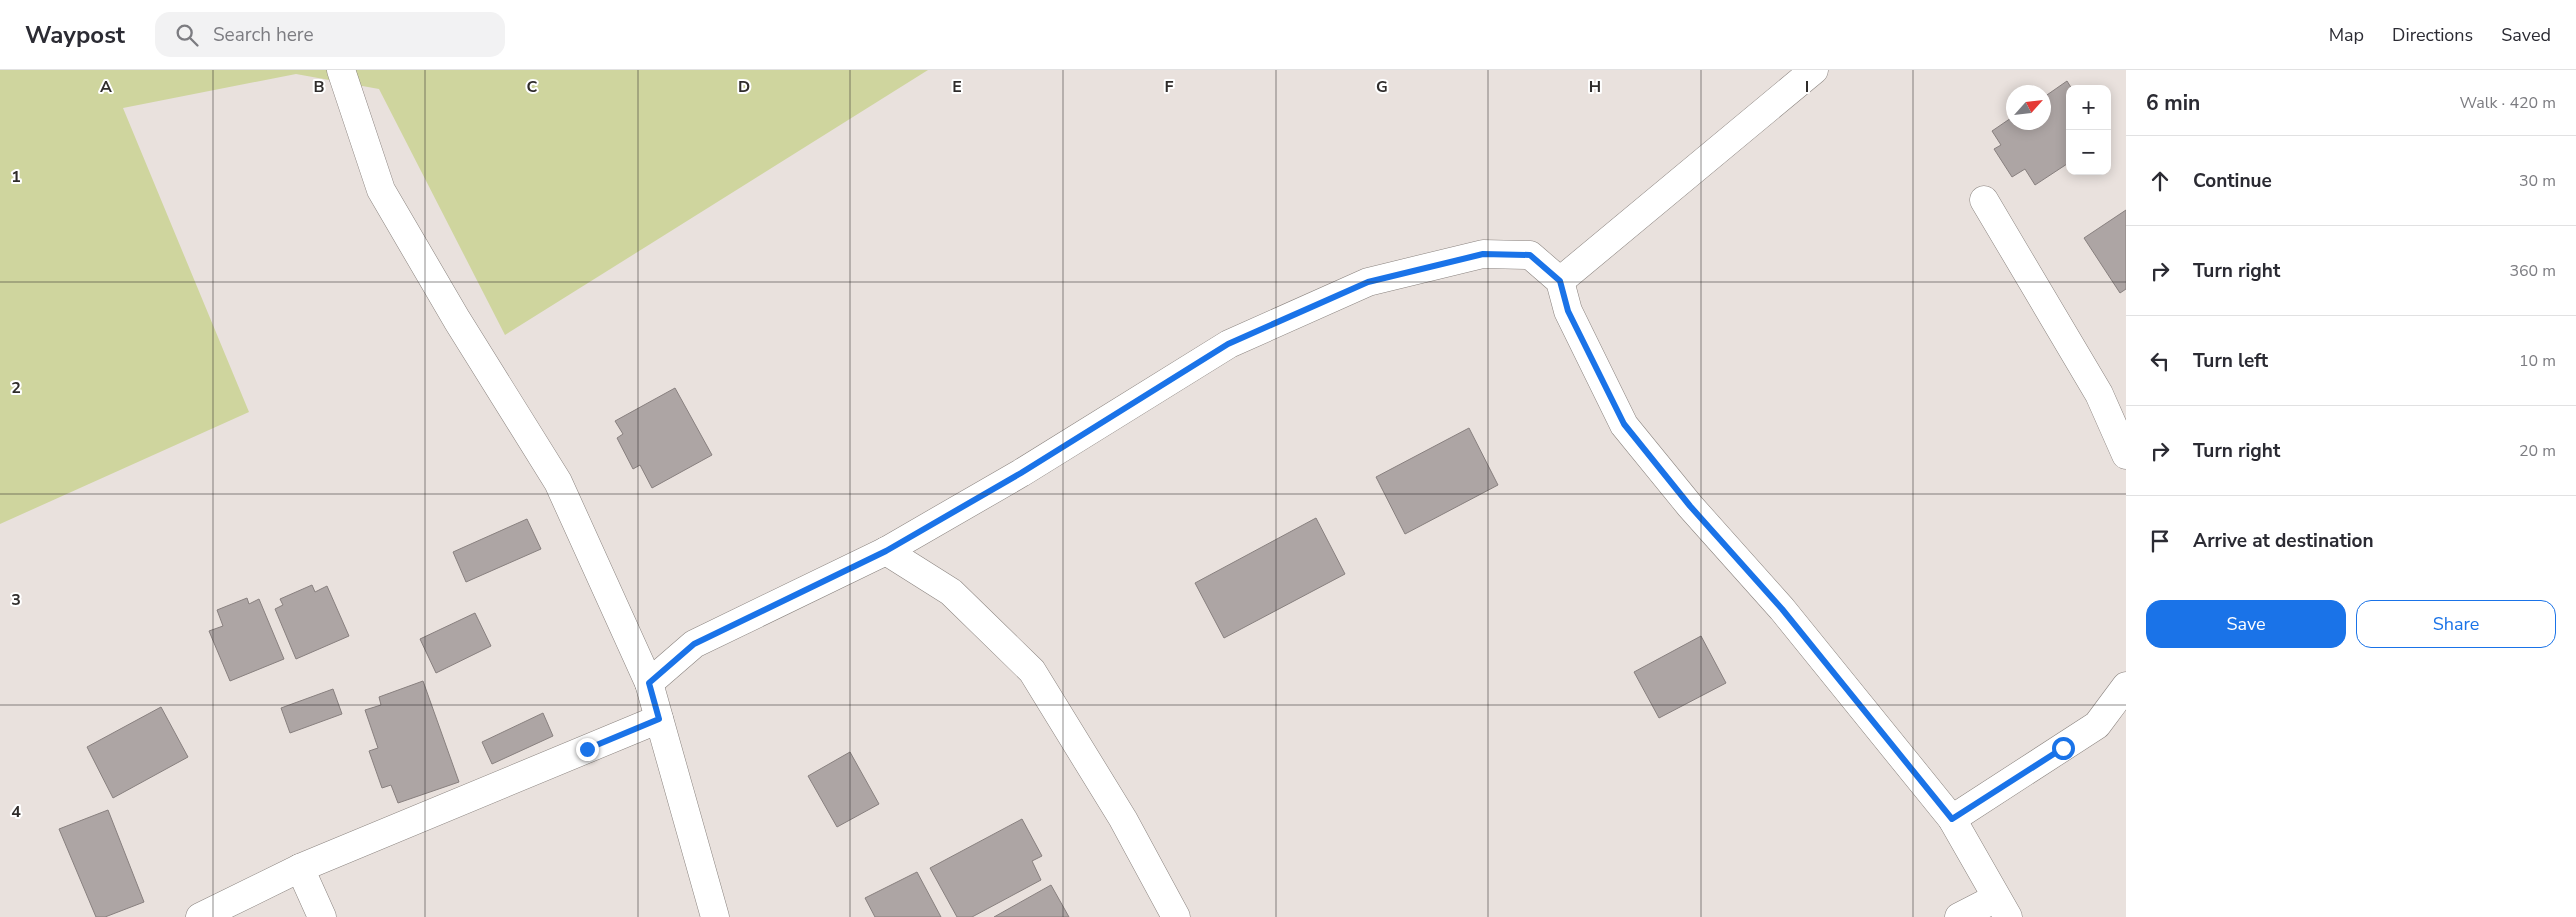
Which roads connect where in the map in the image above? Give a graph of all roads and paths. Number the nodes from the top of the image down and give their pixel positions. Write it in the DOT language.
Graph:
graph roads {
  1 [pos="341,70"];
  2 [pos="1814,70"];
  3 [pos="1984,200"];
  4 [pos="1560,281"];
  5 [pos="2126,455"];
  6 [pos="886,551"];
  7 [pos="649,683"];
  8 [pos="2126,686"];
  9 [pos="659,719"];
  10 [pos="1952,819"];
  11 [pos="300,868"];
  12 [pos="2002,908"];
  13 [pos="200,917"];
  14 [pos="322,917"];
  15 [pos="715,917"];
  16 [pos="1176,917"];
  17 [pos="1959,917"];
  1 -- 7 [label="street"];
  2 -- 4 [label="street"];
  3 -- 5 [label="street"];
  4 -- 6 [label="street"];
  4 -- 10 [label="street"];
  6 -- 7 [label="street"];
  6 -- 16 [label="street"];
  7 -- 9 [label="street"];
  8 -- 10 [label="street"];
  9 -- 11 [label="street"];
  9 -- 15 [label="street"];
  10 -- 12 [label="street"];
  11 -- 13 [label="street"];
  11 -- 14 [label="street"];
  12 -- 17 [label="street"];
}
